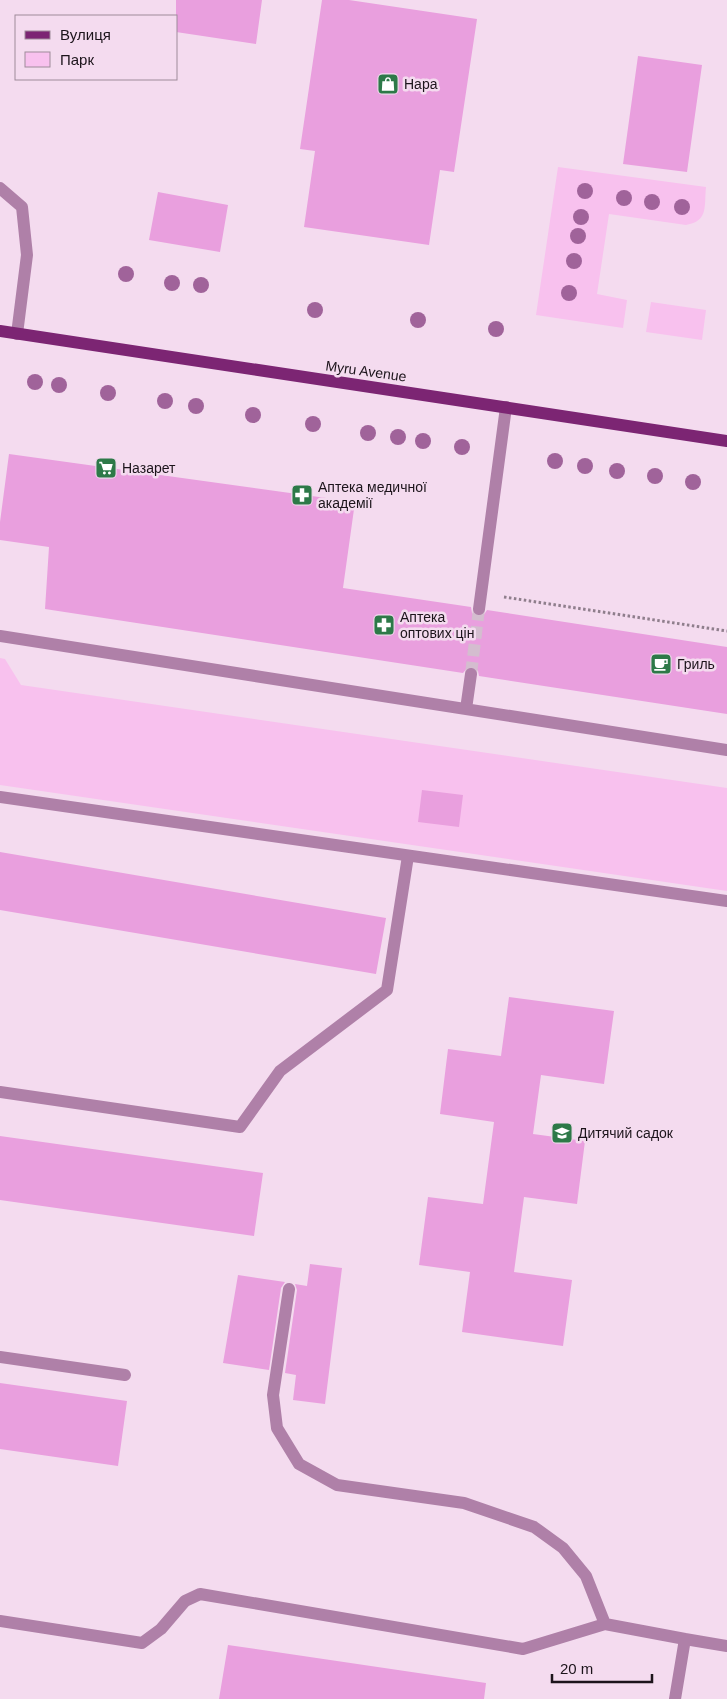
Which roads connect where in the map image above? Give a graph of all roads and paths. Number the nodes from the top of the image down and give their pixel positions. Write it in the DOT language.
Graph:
graph roads {
  1 [pos="0,188"];
  2 [pos="0,331"];
  3 [pos="17,334"];
  4 [pos="506,408"];
  5 [pos="727,441"];
  6 [pos="481,593"];
  7 [pos="480,609"];
  8 [pos="727,631"];
  9 [pos="0,636"];
  10 [pos="471,674"];
  11 [pos="466,709"];
  12 [pos="727,750"];
  13 [pos="0,796"];
  14 [pos="408,856"];
  15 [pos="727,902"];
  16 [pos="0,1092"];
  17 [pos="288,1289"];
  18 [pos="0,1357"];
  19 [pos="124,1375"];
  20 [pos="0,1621"];
  21 [pos="605,1624"];
  22 [pos="685,1638"];
  23 [pos="727,1646"];
  24 [pos="674,1699"];
  1 -- 3 [label="lane"];
  2 -- 3 [label="main road, Myru Avenue"];
  3 -- 4 [label="main road, Myru Avenue"];
  4 -- 5 [label="main road, Myru Avenue"];
  4 -- 6 [label="lane"];
  6 -- 7 [label="lane"];
  6 -- 8 [label="path"];
  9 -- 11 [label="lane"];
  10 -- 11 [label="lane"];
  11 -- 12 [label="lane"];
  13 -- 14 [label="lane"];
  14 -- 15 [label="lane"];
  14 -- 16 [label="lane"];
  17 -- 21 [label="lane"];
  18 -- 19 [label="lane"];
  20 -- 21 [label="lane"];
  21 -- 22 [label="lane"];
  22 -- 23 [label="lane"];
  22 -- 24 [label="lane"];
}
